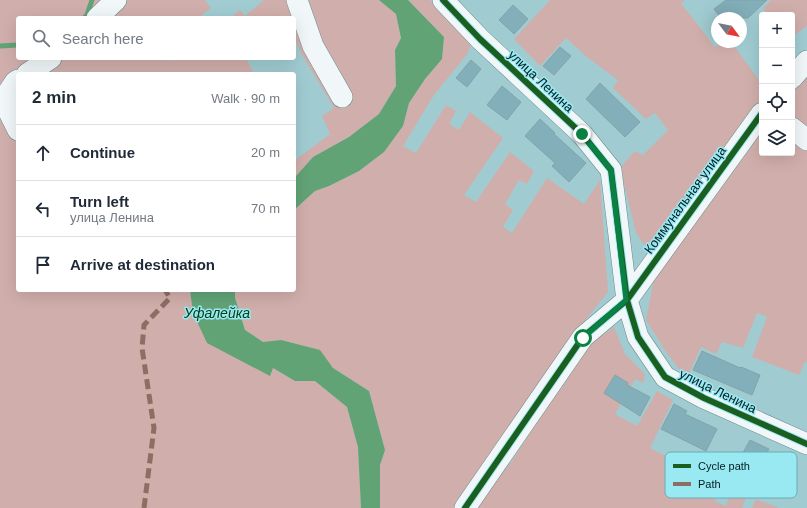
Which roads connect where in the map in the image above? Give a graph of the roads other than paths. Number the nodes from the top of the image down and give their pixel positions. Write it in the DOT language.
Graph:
graph roads {
  1 [pos="116,0"];
  2 [pos="297,0"];
  3 [pos="443,0"];
  4 [pos="99,16"];
  5 [pos="48,60"];
  6 [pos="807,61"];
  7 [pos="30,72"];
  8 [pos="795,75"];
  9 [pos="16,81"];
  10 [pos="342,97"];
  11 [pos="759,117"];
  12 [pos="16,126"];
  13 [pos="795,130"];
  14 [pos="807,140"];
  15 [pos="626,300"];
  16 [pos="807,444"];
  17 [pos="465,508"];
  1 -- 4 [label="street"];
  2 -- 10 [label="street"];
  3 -- 15 [label="street, улица Ленина"];
  5 -- 7 [label="street"];
  6 -- 8 [label="street"];
  9 -- 12 [label="street"];
  11 -- 15 [label="street, Коммунальная улица"];
  13 -- 14 [label="street"];
  15 -- 16 [label="street, улица Ленина"];
  15 -- 17 [label="street, Коммунальная улица"];
}
